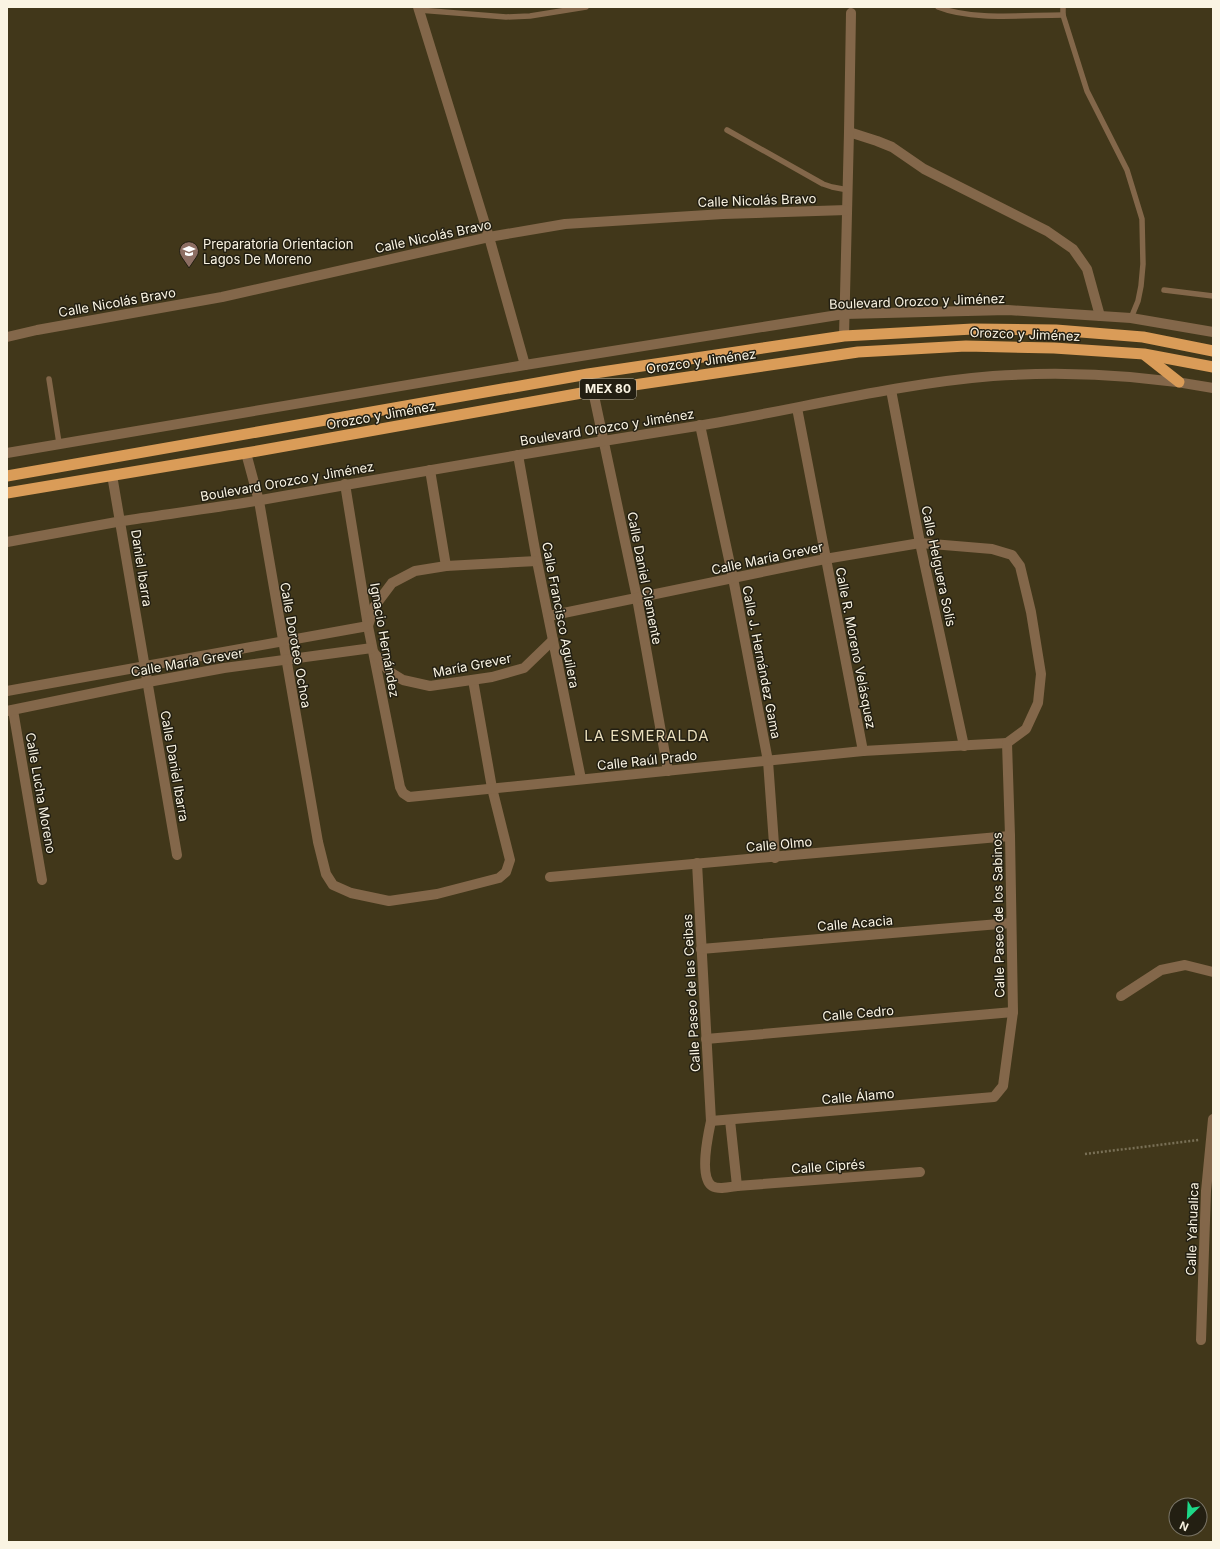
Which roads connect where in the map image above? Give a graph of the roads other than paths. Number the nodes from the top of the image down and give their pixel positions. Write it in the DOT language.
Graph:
graph roads {
  1 [pos="586,7"];
  2 [pos="938,7"];
  3 [pos="1063,7"];
  4 [pos="419,8"];
  5 [pos="850,13"];
  6 [pos="1063,15"];
  7 [pos="727,130"];
  8 [pos="849,132"];
  9 [pos="848,190"];
  10 [pos="847,210"];
  11 [pos="489,237"];
  12 [pos="1164,290"];
  13 [pos="1213,296"];
  14 [pos="844,314"];
  15 [pos="1100,316"];
  16 [pos="1130,318"];
  17 [pos="1213,332"];
  18 [pos="844,336"];
  19 [pos="7,337"];
  20 [pos="1213,351"];
  21 [pos="1144,354"];
  22 [pos="525,364"];
  23 [pos="1213,367"];
  24 [pos="49,379"];
  25 [pos="1179,382"];
  26 [pos="1213,388"];
  27 [pos="891,390"];
  28 [pos="593,391"];
  29 [pos="797,408"];
  30 [pos="700,426"];
  31 [pos="604,440"];
  32 [pos="60,443"];
  33 [pos="7,453"];
  34 [pos="246,453"];
  35 [pos="518,455"];
  36 [pos="430,470"];
  37 [pos="112,475"];
  38 [pos="7,476"];
  39 [pos="345,484"];
  40 [pos="7,493"];
  41 [pos="259,501"];
  42 [pos="121,522"];
  43 [pos="7,542"];
  44 [pos="920,543"];
  45 [pos="825,559"];
  46 [pos="537,561"];
  47 [pos="446,566"];
  48 [pos="733,578"];
  49 [pos="638,598"];
  50 [pos="549,616"];
  51 [pos="368,626"];
  52 [pos="553,640"];
  53 [pos="282,641"];
  54 [pos="373,650"];
  55 [pos="285,660"];
  56 [pos="145,666"];
  57 [pos="473,680"];
  58 [pos="148,682"];
  59 [pos="7,691"];
  60 [pos="10,711"];
  61 [pos="1007,743"];
  62 [pos="964,746"];
  63 [pos="863,751"];
  64 [pos="768,761"];
  65 [pos="668,771"];
  66 [pos="581,779"];
  67 [pos="492,788"];
  68 [pos="409,797"];
  69 [pos="1010,836"];
  70 [pos="177,855"];
  71 [pos="775,858"];
  72 [pos="697,863"];
  73 [pos="550,877"];
  74 [pos="42,880"];
  75 [pos="1012,923"];
  76 [pos="701,949"];
  77 [pos="1213,972"];
  78 [pos="1121,996"];
  79 [pos="1013,1012"];
  80 [pos="706,1039"];
  81 [pos="1003,1086"];
  82 [pos="1213,1119"];
  83 [pos="730,1120"];
  84 [pos="711,1122"];
  85 [pos="920,1172"];
  86 [pos="737,1186"];
  87 [pos="1201,1340"];
  1 -- 4 [label="lane"];
  2 -- 6 [label="lane"];
  3 -- 6 [label="lane"];
  4 -- 11 [label="street"];
  5 -- 8 [label="street"];
  6 -- 16 [label="lane"];
  7 -- 9 [label="lane"];
  8 -- 9 [label="street"];
  8 -- 15 [label="street"];
  9 -- 10 [label="street"];
  10 -- 11 [label="street, Calle Nicolás Bravo"];
  10 -- 14 [label="street"];
  11 -- 19 [label="street, Calle Nicolás Bravo"];
  11 -- 22 [label="street"];
  12 -- 13 [label="lane"];
  14 -- 15 [label="street, Boulevard Orozco y Jiménez"];
  14 -- 18 [label="street"];
  14 -- 22 [label="street, Boulevard Orozco y Jiménez"];
  15 -- 16 [label="street, Boulevard Orozco y Jiménez"];
  16 -- 17 [label="street, Boulevard Orozco y Jiménez"];
  18 -- 20 [label="highway, Orozco y Jiménez / MEX 80"];
  18 -- 38 [label="highway, Orozco y Jiménez / MEX 80"];
  21 -- 23 [label="highway, Orozco y Jiménez / MEX 80"];
  21 -- 25 [label="highway"];
  21 -- 28 [label="highway, Orozco y Jiménez / MEX 80"];
  22 -- 32 [label="street, Boulevard Orozco y Jiménez"];
  24 -- 32 [label="lane"];
  25 -- 26 [label="street, Boulevard Orozco y Jiménez"];
  25 -- 27 [label="street, Boulevard Orozco y Jiménez"];
  27 -- 29 [label="street, Boulevard Orozco y Jiménez"];
  27 -- 44 [label="street, Calle Helguera Solís"];
  28 -- 31 [label="street, Calle Daniel Clemente"];
  28 -- 34 [label="highway, Orozco y Jiménez / MEX 80"];
  29 -- 30 [label="street, Boulevard Orozco y Jiménez"];
  29 -- 45 [label="street, Calle R. Moreno Velásquez"];
  30 -- 31 [label="street, Boulevard Orozco y Jiménez"];
  30 -- 48 [label="street, Calle J. Hernández Gama"];
  31 -- 35 [label="street, Boulevard Orozco y Jiménez"];
  31 -- 49 [label="street, Calle Daniel Clemente"];
  32 -- 33 [label="street, Boulevard Orozco y Jiménez"];
  34 -- 37 [label="highway, Orozco y Jiménez / MEX 80"];
  34 -- 41 [label="street, Calle Doroteo Ochoa"];
  35 -- 36 [label="street, Boulevard Orozco y Jiménez"];
  35 -- 46 [label="street, Calle Francisco Aguilera"];
  36 -- 39 [label="street, Boulevard Orozco y Jiménez"];
  36 -- 47 [label="street"];
  37 -- 40 [label="highway, Orozco y Jiménez / MEX 80"];
  37 -- 42 [label="street, Daniel Ibarra"];
  39 -- 41 [label="street, Boulevard Orozco y Jiménez"];
  39 -- 51 [label="street, Ignacio Hernández"];
  41 -- 42 [label="street, Boulevard Orozco y Jiménez"];
  41 -- 53 [label="street, Calle Doroteo Ochoa"];
  42 -- 43 [label="street, Boulevard Orozco y Jiménez"];
  42 -- 56 [label="street, Daniel Ibarra"];
  44 -- 45 [label="street, Calle María Grever"];
  44 -- 61 [label="street, Calle María Grever"];
  44 -- 62 [label="street, Calle Helguera Solís"];
  45 -- 48 [label="street, Calle María Grever"];
  45 -- 63 [label="street, Calle R. Moreno Velásquez"];
  46 -- 47 [label="street"];
  46 -- 50 [label="street, Calle Francisco Aguilera"];
  47 -- 51 [label="street"];
  48 -- 49 [label="street, Calle María Grever"];
  48 -- 64 [label="street, Calle J. Hernández Gama"];
  49 -- 50 [label="street, Calle María Grever"];
  49 -- 65 [label="street, Calle Daniel Clemente"];
  50 -- 52 [label="street, Calle Francisco Aguilera"];
  51 -- 53 [label="street, Calle María Grever"];
  51 -- 54 [label="street, Ignacio Hernández"];
  52 -- 57 [label="street, María Grever"];
  52 -- 66 [label="street, Calle Francisco Aguilera"];
  53 -- 55 [label="street, Calle Doroteo Ochoa"];
  53 -- 56 [label="street, Calle María Grever"];
  54 -- 55 [label="street, Calle María Grever"];
  54 -- 57 [label="street, María Grever"];
  54 -- 68 [label="street, Ignacio Hernández"];
  55 -- 58 [label="street, Calle María Grever"];
  55 -- 67 [label="street, Calle Doroteo Ochoa"];
  56 -- 58 [label="street, Daniel Ibarra"];
  56 -- 59 [label="street, Calle María Grever"];
  57 -- 67 [label="street, Calle Doroteo Ochoa"];
  58 -- 60 [label="street, Calle María Grever"];
  58 -- 70 [label="street, Calle Daniel Ibarra"];
  60 -- 74 [label="street, Calle Lucha Moreno"];
  61 -- 62 [label="street, Calle Raúl Prado"];
  61 -- 69 [label="street, Calle Paseo de los Sabinos"];
  62 -- 63 [label="street, Calle Raúl Prado"];
  63 -- 64 [label="street, Calle Raúl Prado"];
  64 -- 65 [label="street, Calle Raúl Prado"];
  64 -- 71 [label="street, Calle J. Hernández Gama"];
  65 -- 66 [label="street, Calle Raúl Prado"];
  66 -- 67 [label="street, Calle Raúl Prado"];
  67 -- 68 [label="street, Calle Raúl Prado"];
  69 -- 71 [label="street, Calle Olmo"];
  69 -- 75 [label="street, Calle Paseo de los Sabinos"];
  71 -- 72 [label="street, Calle Olmo"];
  72 -- 73 [label="street, Calle Olmo"];
  72 -- 76 [label="street, Calle Paseo de las Ceibas"];
  75 -- 76 [label="street, Calle Acacia"];
  75 -- 79 [label="street, Calle Paseo de los Sabinos"];
  76 -- 80 [label="street, Calle Paseo de las Ceibas"];
  77 -- 78 [label="street"];
  79 -- 80 [label="street, Calle Cedro"];
  79 -- 81 [label="street, Calle Paseo de los Sabinos"];
  80 -- 84 [label="street, Calle Paseo de las Ceibas"];
  81 -- 83 [label="street, Calle Álamo"];
  82 -- 87 [label="street, Calle Yahualica"];
  83 -- 84 [label="street, Calle Álamo"];
  83 -- 86 [label="street"];
  84 -- 86 [label="street, Calle Ciprés"];
  85 -- 86 [label="street, Calle Ciprés"];
}
